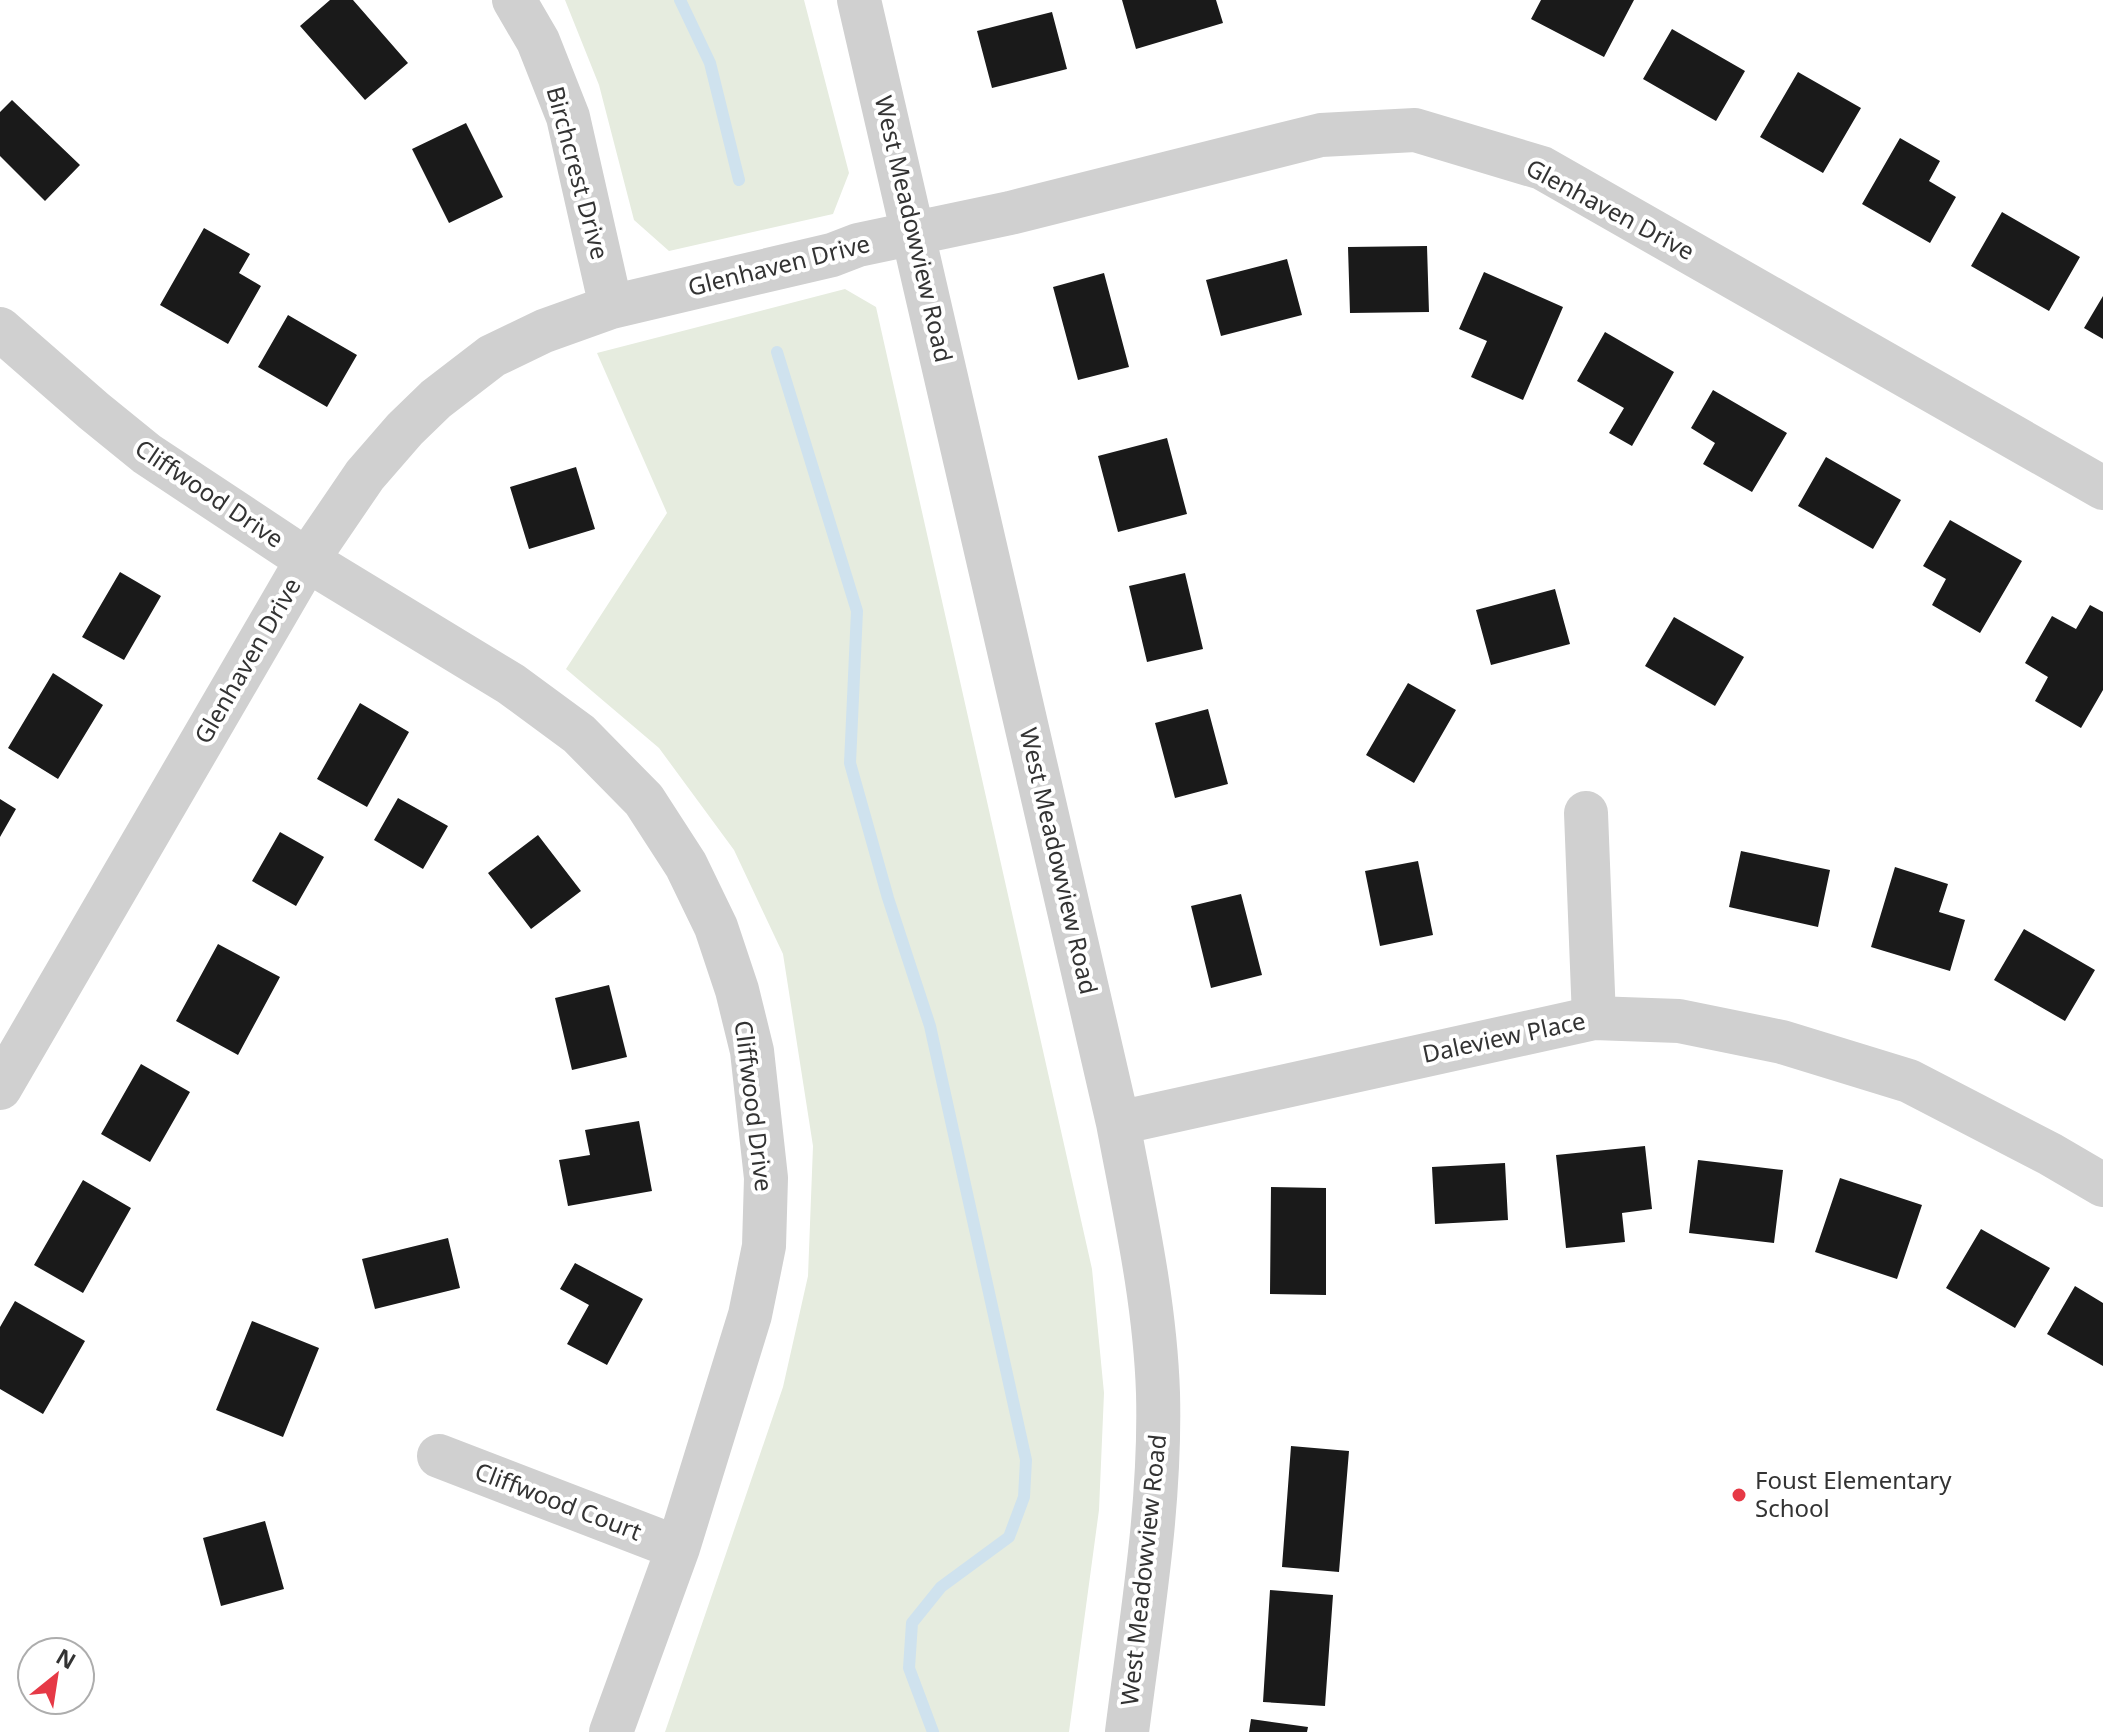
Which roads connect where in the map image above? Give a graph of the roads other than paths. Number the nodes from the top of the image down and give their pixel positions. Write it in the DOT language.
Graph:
graph roads {
  1 [pos="514,0"];
  2 [pos="859,0"];
  3 [pos="914,233"];
  4 [pos="611,307"];
  5 [pos="0,329"];
  6 [pos="2103,488"];
  7 [pos="307,560"];
  8 [pos="1586,813"];
  9 [pos="1594,1018"];
  10 [pos="0,1088"];
  11 [pos="1118,1123"];
  12 [pos="2103,1185"];
  13 [pos="439,1456"];
  14 [pos="678,1548"];
  15 [pos="611,1732"];
  16 [pos="1127,1732"];
  1 -- 4 [label="street, Birchcrest Drive"];
  2 -- 3 [label="street, West Meadowview Road"];
  3 -- 4 [label="street, Glenhaven Drive"];
  3 -- 6 [label="street, Glenhaven Drive"];
  3 -- 11 [label="street, West Meadowview Road"];
  4 -- 7 [label="street, Glenhaven Drive"];
  5 -- 7 [label="street, Cliffwood Drive"];
  7 -- 10 [label="street, Glenhaven Drive"];
  7 -- 14 [label="street, Cliffwood Drive"];
  8 -- 9 [label="street"];
  9 -- 11 [label="street, Daleview Place"];
  9 -- 12 [label="street, Daleview Place"];
  11 -- 16 [label="street, West Meadowview Road"];
  13 -- 14 [label="street, Cliffwood Court"];
  14 -- 15 [label="street, Cliffwood Drive"];
}
